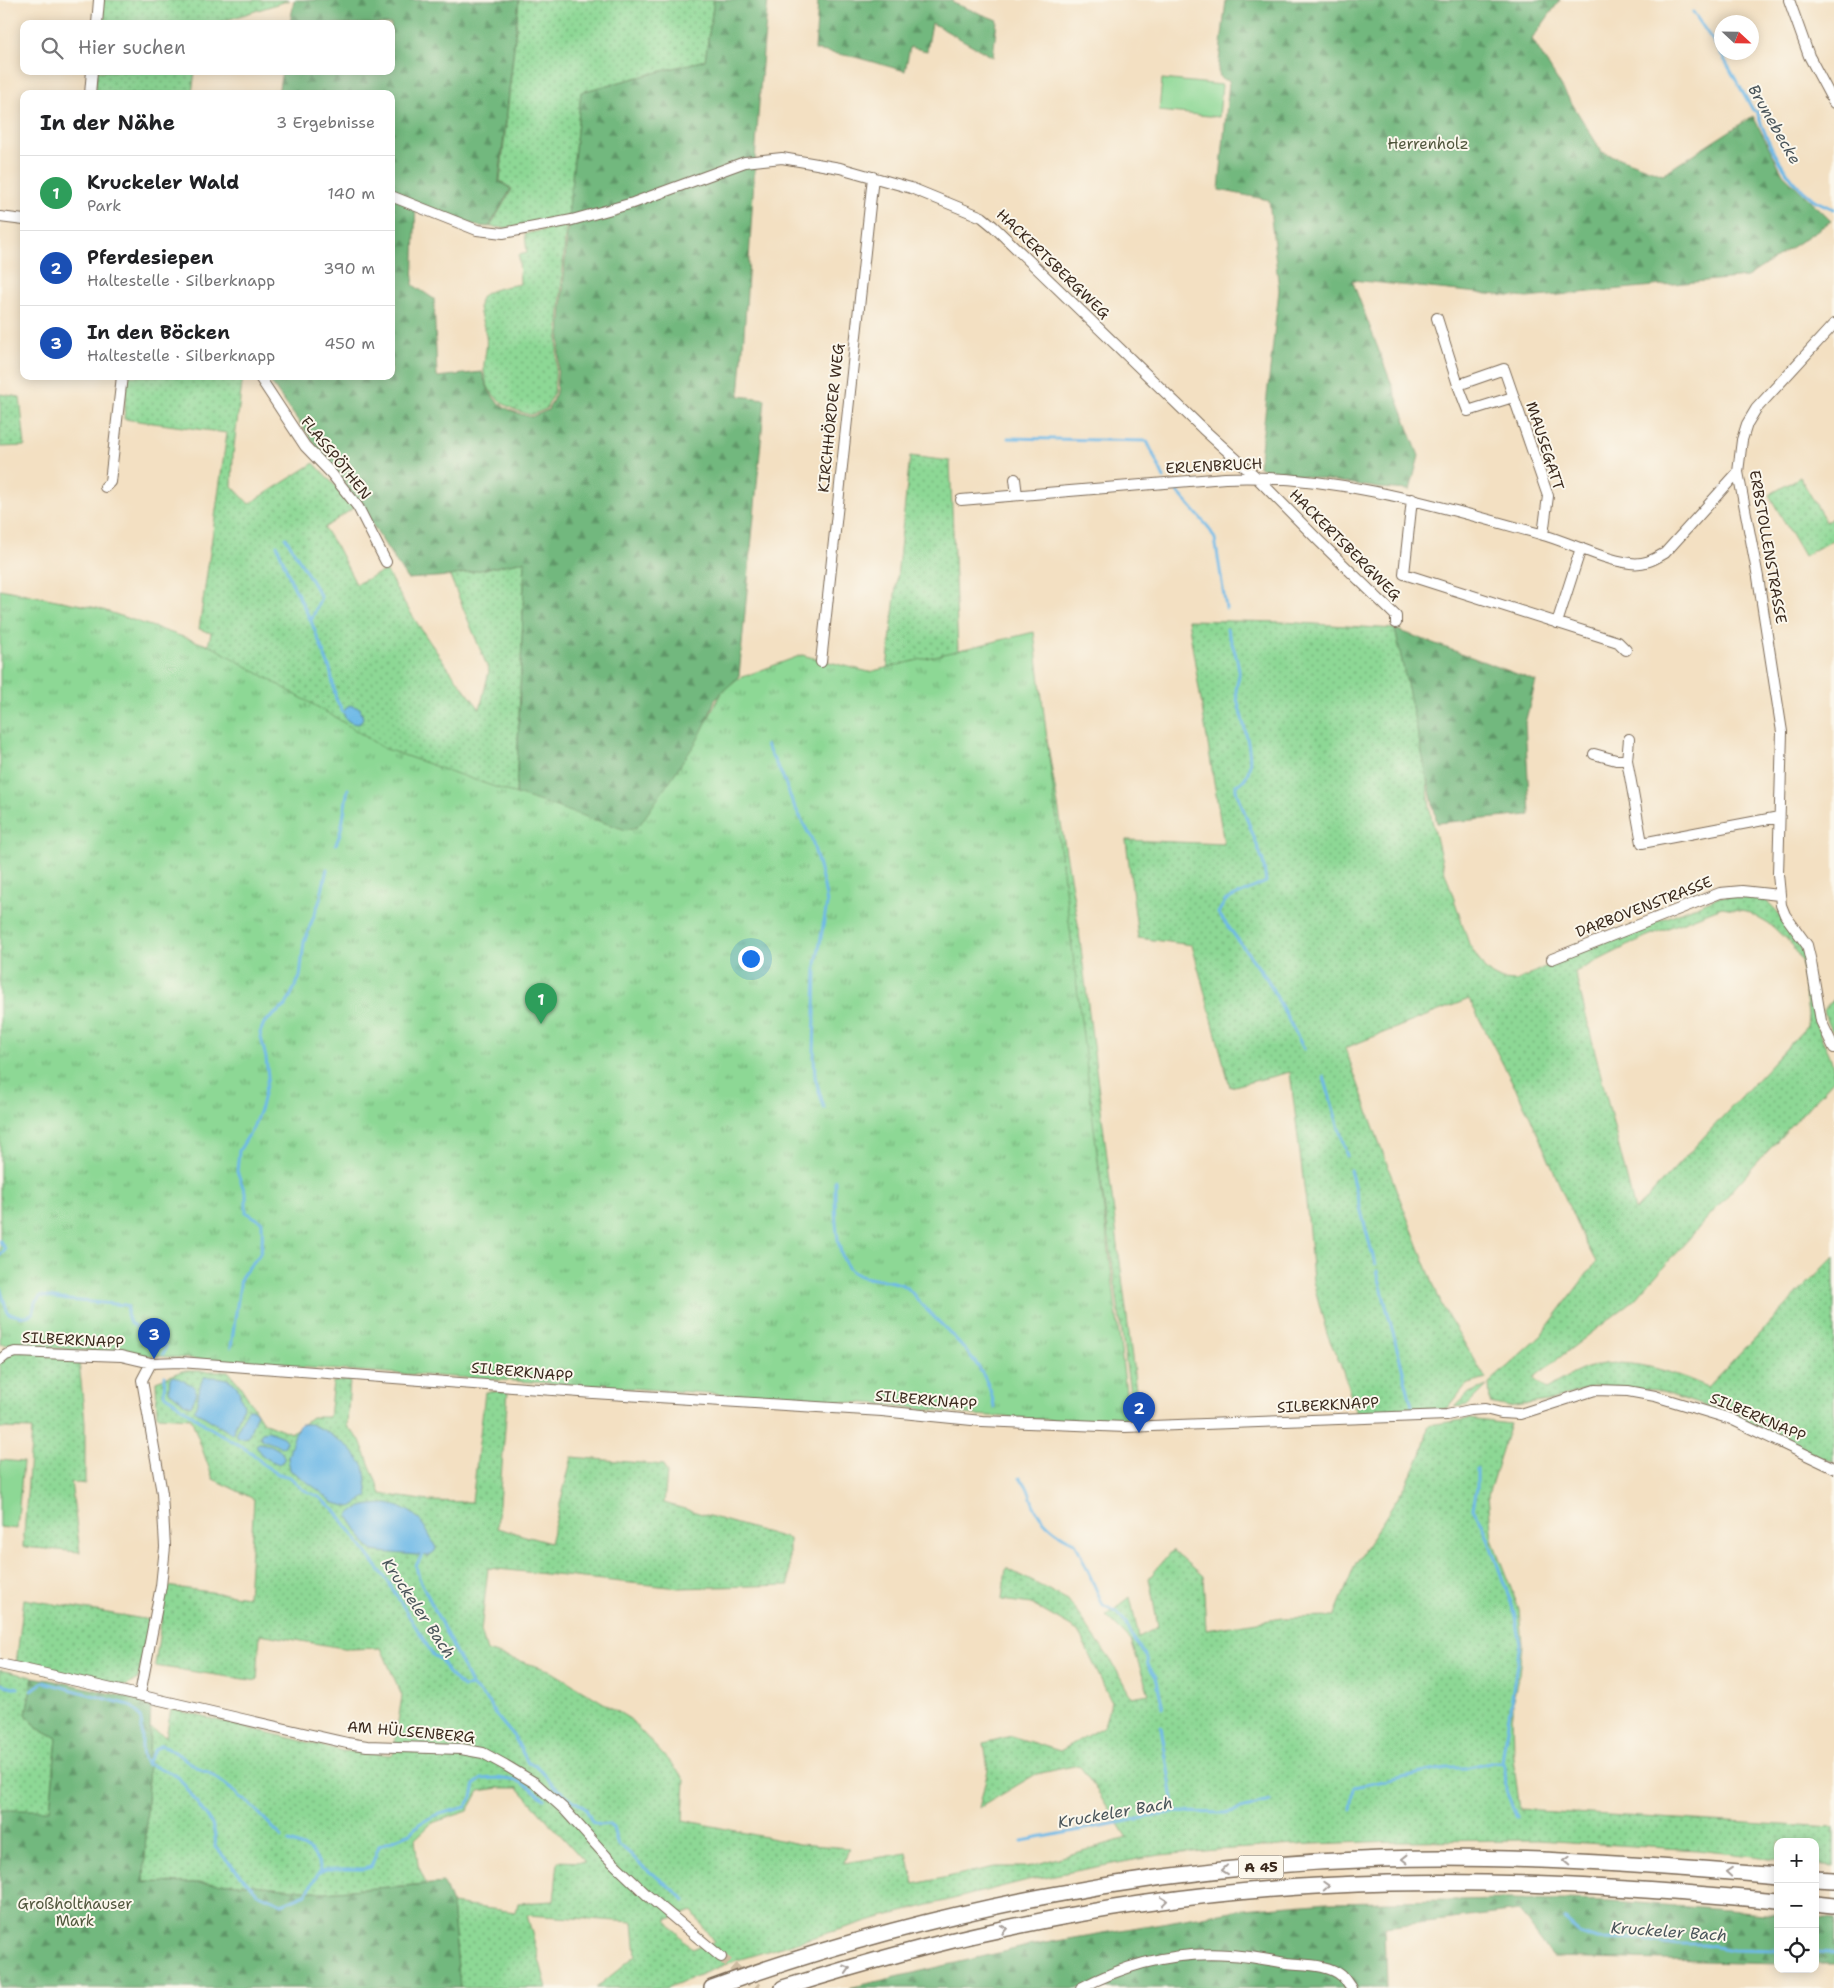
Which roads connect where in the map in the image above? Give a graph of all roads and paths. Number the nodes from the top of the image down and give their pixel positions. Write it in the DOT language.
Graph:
graph roads {
  1 [pos="99,0"];
  2 [pos="1789,0"];
  3 [pos="97,20"];
  4 [pos="92,75"];
  5 [pos="1831,89"];
  6 [pos="90,90"];
  7 [pos="1834,103"];
  8 [pos="873,177"];
  9 [pos="395,198"];
  10 [pos="0,217"];
  11 [pos="20,220"];
  12 [pos="1437,318"];
  13 [pos="1834,324"];
  14 [pos="122,380"];
  15 [pos="262,380"];
  16 [pos="1458,386"];
  17 [pos="1513,397"];
  18 [pos="1738,472"];
  19 [pos="1256,477"];
  20 [pos="1015,479"];
  21 [pos="105,487"];
  22 [pos="1017,495"];
  23 [pos="1412,499"];
  24 [pos="961,500"];
  25 [pos="1543,535"];
  26 [pos="1581,548"];
  27 [pos="386,562"];
  28 [pos="1396,619"];
  29 [pos="1557,622"];
  30 [pos="1626,650"];
  31 [pos="820,662"];
  32 [pos="1629,739"];
  33 [pos="1594,754"];
  34 [pos="1627,760"];
  35 [pos="1779,818"];
  36 [pos="1779,895"];
  37 [pos="1552,959"];
  38 [pos="1834,1048"];
  39 [pos="0,1360"];
  40 [pos="151,1363"];
  41 [pos="1834,1468"];
  42 [pos="0,1664"];
  43 [pos="140,1694"];
  44 [pos="1774,1876"];
  45 [pos="1819,1879"];
  46 [pos="1834,1880"];
  47 [pos="1774,1901"];
  48 [pos="1819,1904"];
  49 [pos="1834,1906"];
  50 [pos="721,1957"];
  51 [pos="712,1988"];
  52 [pos="783,1988"];
  53 [pos="1080,1988"];
  54 [pos="1351,1988"];
  1 -- 3 [label="street"];
  2 -- 5 [label="street"];
  4 -- 6 [label="street"];
  5 -- 7 [label="street"];
  8 -- 9 [label="street, HACKERTSBERGWEG"];
  8 -- 19 [label="street, HACKERTSBERGWEG"];
  8 -- 31 [label="street, KIRCHHÖRDER WEG"];
  10 -- 11 [label="street"];
  12 -- 16 [label="street, MAUSEGATT"];
  13 -- 18 [label="street, ERBSTOLLENSTRASSE"];
  14 -- 21 [label="street"];
  15 -- 27 [label="street, FLASSPÖTHEN"];
  16 -- 17 [label="street, MAUSEGATT"];
  16 -- 17 [label="street, MAUSEGATT"];
  17 -- 25 [label="street, MAUSEGATT"];
  18 -- 26 [label="street, ERLENBRUCH"];
  18 -- 35 [label="street, ERBSTOLLENSTRASSE"];
  19 -- 22 [label="street, ERLENBRUCH"];
  19 -- 23 [label="street, ERLENBRUCH"];
  19 -- 28 [label="street, HACKERTSBERGWEG"];
  20 -- 22 [label="street"];
  22 -- 24 [label="street, ERLENBRUCH"];
  23 -- 25 [label="street, ERLENBRUCH"];
  23 -- 29 [label="street"];
  25 -- 26 [label="street, ERLENBRUCH"];
  26 -- 29 [label="street"];
  29 -- 30 [label="street"];
  32 -- 34 [label="street"];
  33 -- 34 [label="street"];
  34 -- 35 [label="street"];
  35 -- 36 [label="street, ERBSTOLLENSTRASSE"];
  36 -- 37 [label="street, DARBOVENSTRASSE"];
  36 -- 38 [label="street, ERBSTOLLENSTRASSE"];
  39 -- 40 [label="street, SILBERKNAPP"];
  40 -- 41 [label="street, SILBERKNAPP"];
  40 -- 43 [label="street"];
  42 -- 43 [label="street, AM HÜLSENBERG"];
  43 -- 50 [label="street, AM HÜLSENBERG"];
  44 -- 51 [label="highway, A 45, one-way"];
  45 -- 46 [label="highway"];
  52 -- 47 [label="highway, A 45, one-way"];
  48 -- 49 [label="highway"];
  53 -- 54 [label="street"];
}
